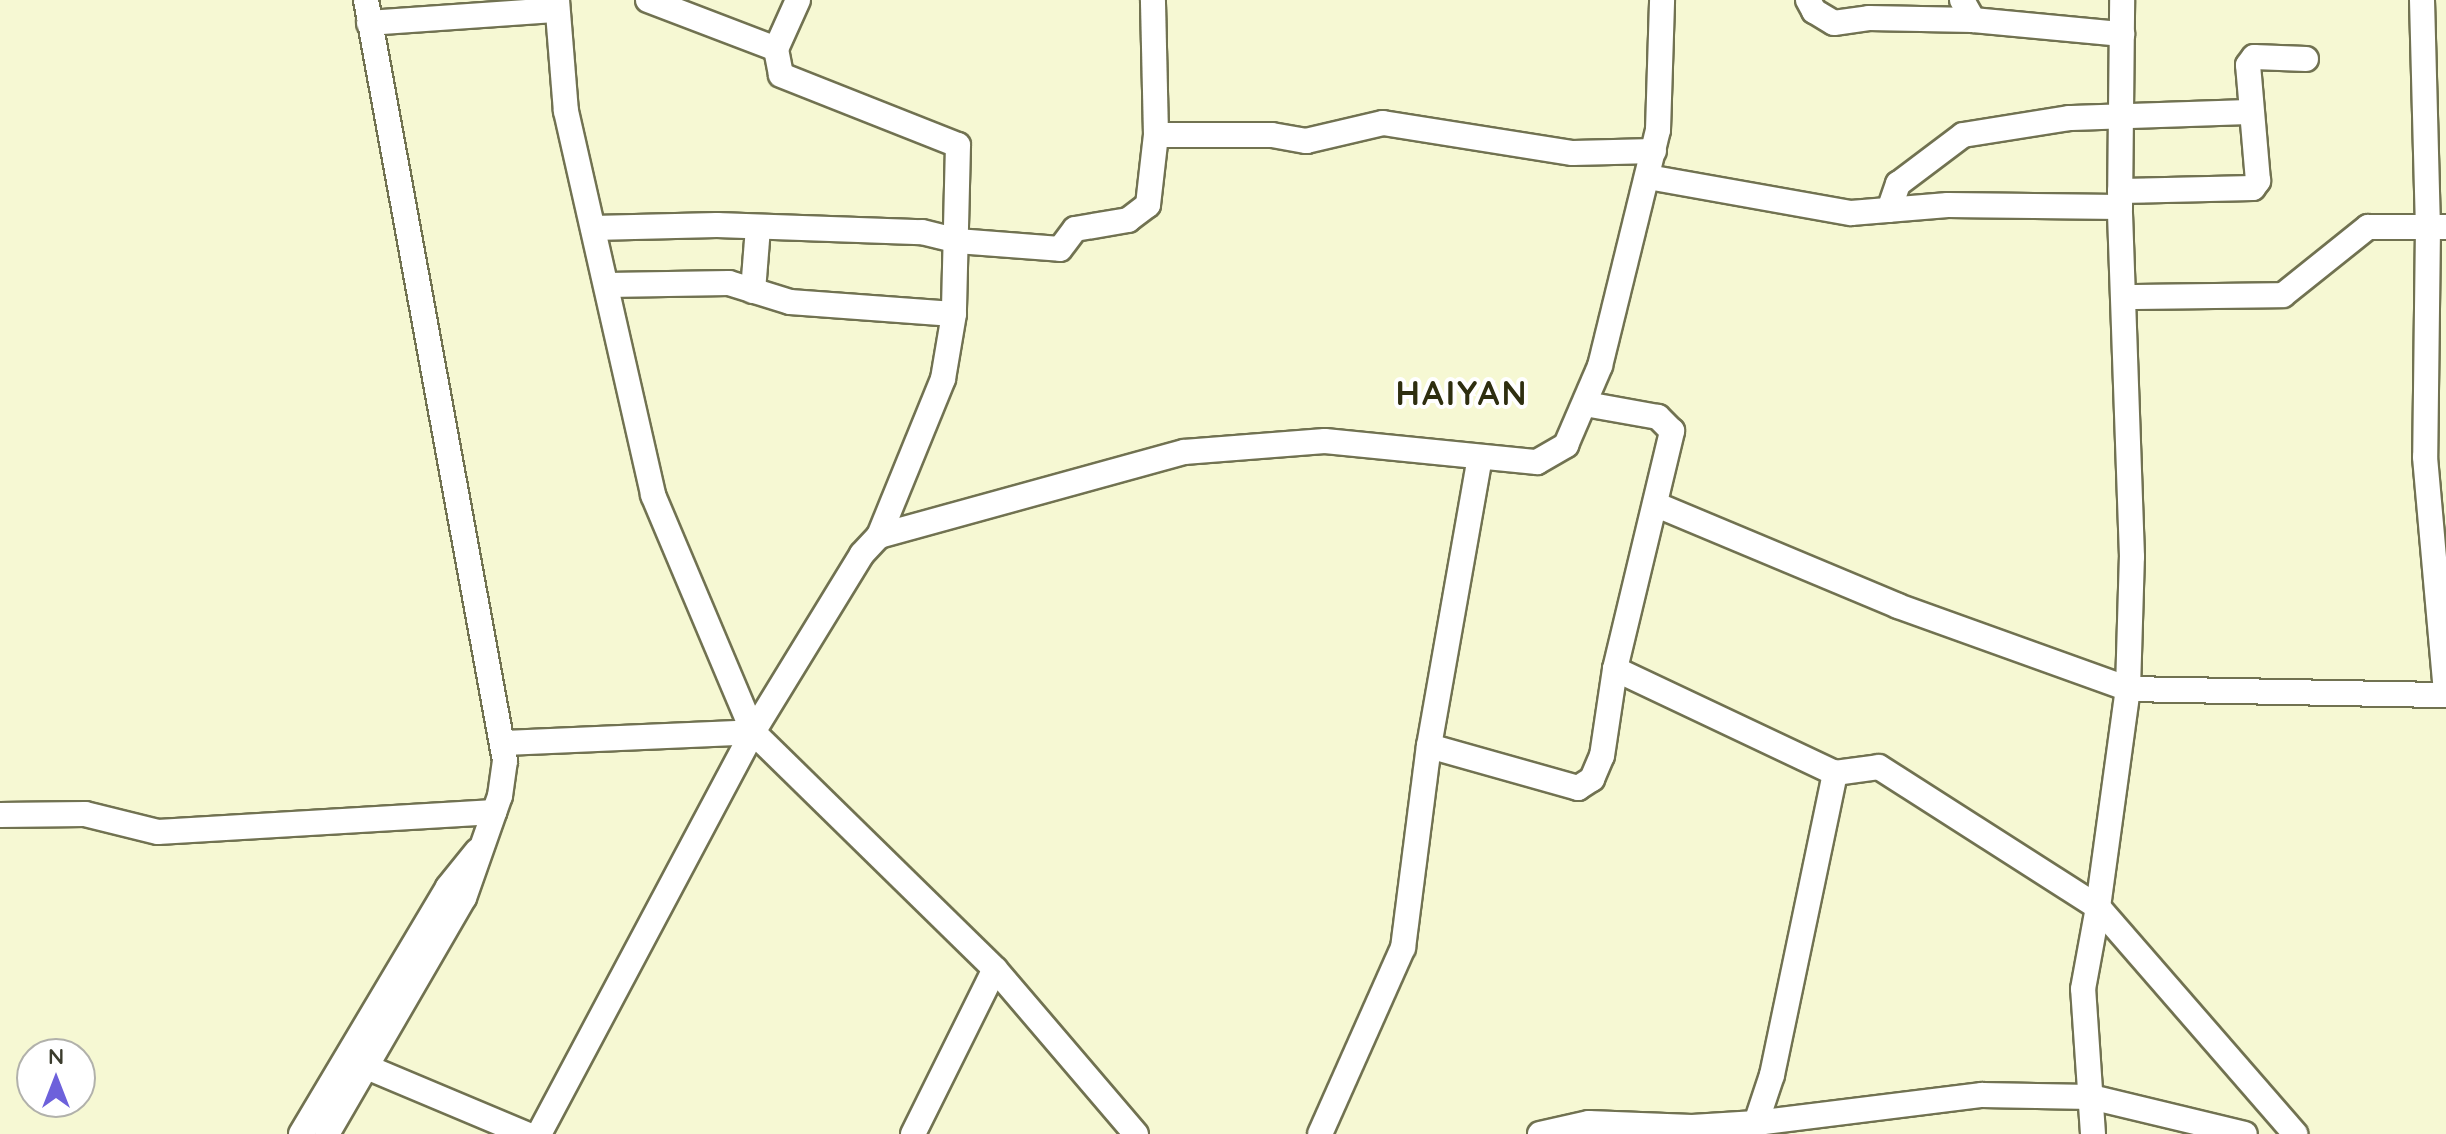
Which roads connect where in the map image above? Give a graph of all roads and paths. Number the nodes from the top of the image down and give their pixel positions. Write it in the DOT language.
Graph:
graph roads {
  1 [pos="648,0"];
  2 [pos="798,0"];
  3 [pos="1153,0"];
  4 [pos="1662,0"];
  5 [pos="1808,0"];
  6 [pos="2122,0"];
  7 [pos="2422,0"];
  8 [pos="557,5"];
  9 [pos="1968,10"];
  10 [pos="368,12"];
  11 [pos="2122,34"];
  12 [pos="776,49"];
  13 [pos="2306,59"];
  14 [pos="2251,112"];
  15 [pos="2121,117"];
  16 [pos="1156,135"];
  17 [pos="1654,151"];
  18 [pos="1648,177"];
  19 [pos="2120,199"];
  20 [pos="1889,210"];
  21 [pos="2437,227"];
  22 [pos="593,228"];
  23 [pos="758,228"];
  24 [pos="957,241"];
  25 [pos="607,285"];
  26 [pos="753,291"];
  27 [pos="2127,297"];
  28 [pos="954,314"];
  29 [pos="1586,404"];
  30 [pos="2425,439"];
  31 [pos="2446,454"];
  32 [pos="1480,457"];
  33 [pos="1657,505"];
  34 [pos="879,536"];
  35 [pos="1615,669"];
  36 [pos="2128,689"];
  37 [pos="2446,693"];
  38 [pos="753,732"];
  39 [pos="505,743"];
  40 [pos="1429,746"];
  41 [pos="1835,773"];
  42 [pos="494,812"];
  43 [pos="0,815"];
  44 [pos="2098,907"];
  45 [pos="995,969"];
  46 [pos="355,1062"];
  47 [pos="2091,1097"];
  48 [pos="1755,1128"];
  49 [pos="301,1134"];
  50 [pos="327,1134"];
  51 [pos="526,1134"];
  52 [pos="539,1134"];
  53 [pos="913,1134"];
  54 [pos="1136,1134"];
  55 [pos="1320,1134"];
  56 [pos="1540,1134"];
  57 [pos="2093,1134"];
  58 [pos="2245,1134"];
  59 [pos="2295,1134"];
  1 -- 12 [label="street"];
  2 -- 12 [label="street"];
  3 -- 16 [label="street"];
  4 -- 17 [label="street"];
  5 -- 9 [label="street"];
  6 -- 11 [label="street"];
  7 -- 21 [label="street"];
  8 -- 10 [label="street"];
  8 -- 22 [label="street"];
  9 -- 11 [label="street"];
  10 -- 39 [label="street"];
  11 -- 15 [label="street"];
  12 -- 24 [label="street"];
  13 -- 14 [label="street"];
  14 -- 15 [label="street"];
  14 -- 19 [label="street"];
  15 -- 19 [label="street"];
  15 -- 20 [label="street"];
  16 -- 17 [label="street"];
  16 -- 24 [label="street"];
  17 -- 18 [label="street"];
  18 -- 20 [label="street"];
  18 -- 29 [label="street"];
  19 -- 20 [label="street"];
  19 -- 27 [label="street"];
  21 -- 27 [label="street"];
  21 -- 30 [label="street"];
  22 -- 23 [label="street"];
  22 -- 25 [label="street"];
  23 -- 24 [label="street"];
  23 -- 26 [label="street"];
  24 -- 28 [label="street"];
  25 -- 26 [label="street"];
  25 -- 38 [label="street"];
  26 -- 28 [label="street"];
  27 -- 36 [label="street"];
  28 -- 34 [label="street"];
  29 -- 32 [label="street"];
  29 -- 33 [label="street"];
  30 -- 31 [label="street"];
  30 -- 37 [label="street"];
  32 -- 34 [label="street"];
  32 -- 40 [label="street"];
  33 -- 35 [label="street"];
  33 -- 36 [label="street"];
  34 -- 38 [label="street"];
  35 -- 40 [label="street"];
  35 -- 41 [label="street"];
  36 -- 37 [label="street"];
  36 -- 44 [label="street"];
  38 -- 39 [label="street"];
  38 -- 45 [label="street"];
  38 -- 52 [label="street"];
  39 -- 42 [label="street"];
  40 -- 55 [label="street"];
  41 -- 44 [label="street"];
  41 -- 48 [label="street"];
  42 -- 43 [label="street"];
  42 -- 46 [label="street"];
  44 -- 47 [label="street"];
  44 -- 59 [label="street"];
  45 -- 53 [label="street"];
  45 -- 54 [label="street"];
  46 -- 49 [label="street"];
  46 -- 50 [label="street"];
  46 -- 51 [label="street"];
  47 -- 48 [label="street"];
  47 -- 57 [label="street"];
  47 -- 58 [label="street"];
  48 -- 56 [label="street"];
}
